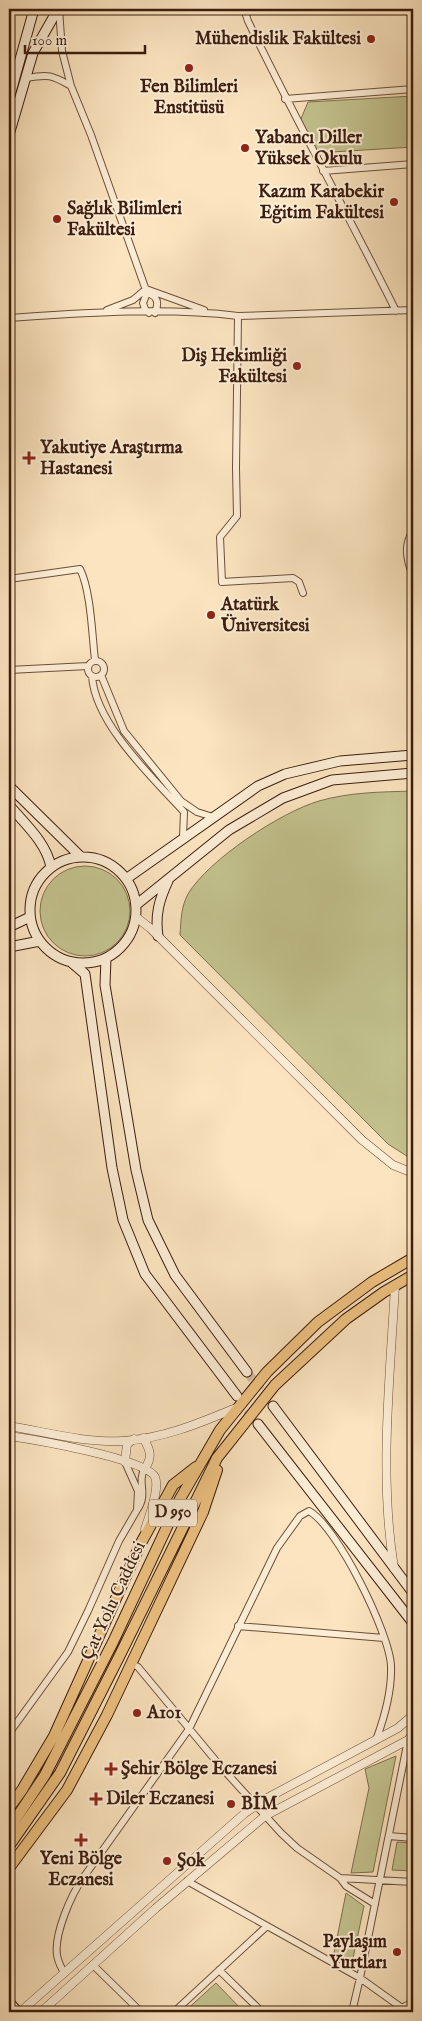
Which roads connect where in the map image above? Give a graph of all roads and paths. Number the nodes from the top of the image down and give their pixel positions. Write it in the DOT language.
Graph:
graph roads {
  1 [pos="34,9"];
  2 [pos="58,9"];
  3 [pos="244,9"];
  4 [pos="12,77"];
  5 [pos="27,78"];
  6 [pos="71,86"];
  7 [pos="413,89"];
  8 [pos="9,99"];
  9 [pos="285,99"];
  10 [pos="9,135"];
  11 [pos="413,164"];
  12 [pos="323,171"];
  13 [pos="147,291"];
  14 [pos="413,310"];
  15 [pos="396,311"];
  16 [pos="101,312"];
  17 [pos="210,312"];
  18 [pos="152,313"];
  19 [pos="238,316"];
  20 [pos="9,318"];
  21 [pos="413,531"];
  22 [pos="413,576"];
  23 [pos="9,579"];
  24 [pos="302,593"];
  25 [pos="95,660"];
  26 [pos="88,666"];
  27 [pos="9,670"];
  28 [pos="92,676"];
  29 [pos="101,676"];
  30 [pos="413,755"];
  31 [pos="413,773"];
  32 [pos="9,786"];
  33 [pos="9,805"];
  34 [pos="213,817"];
  35 [pos="184,838"];
  36 [pos="81,857"];
  37 [pos="50,867"];
  38 [pos="126,879"];
  39 [pos="169,879"];
  40 [pos="136,905"];
  41 [pos="136,916"];
  42 [pos="30,917"];
  43 [pos="9,927"];
  44 [pos="158,936"];
  45 [pos="40,941"];
  46 [pos="9,947"];
  47 [pos="106,958"];
  48 [pos="71,962"];
  49 [pos="413,1173"];
  50 [pos="413,1258"];
  51 [pos="413,1275"];
  52 [pos="395,1286"];
  53 [pos="247,1372"];
  54 [pos="237,1396"];
  55 [pos="274,1406"];
  56 [pos="238,1408"];
  57 [pos="258,1424"];
  58 [pos="9,1426"];
  59 [pos="9,1436"];
  60 [pos="143,1438"];
  61 [pos="134,1439"];
  62 [pos="225,1448"];
  63 [pos="125,1462"];
  64 [pos="200,1464"];
  65 [pos="145,1468"];
  66 [pos="137,1510"];
  67 [pos="141,1543"];
  68 [pos="394,1568"];
  69 [pos="413,1592"];
  70 [pos="413,1623"];
  71 [pos="238,1626"];
  72 [pos="384,1638"];
  73 [pos="131,1663"];
  74 [pos="413,1714"];
  75 [pos="189,1729"];
  76 [pos="10,1732"];
  77 [pos="410,1737"];
  78 [pos="376,1740"];
  79 [pos="256,1805"];
  80 [pos="9,1808"];
  81 [pos="265,1816"];
  82 [pos="9,1829"];
  83 [pos="389,1836"];
  84 [pos="413,1838"];
  85 [pos="9,1846"];
  86 [pos="9,1868"];
  87 [pos="340,1878"];
  88 [pos="380,1880"];
  89 [pos="187,1881"];
  90 [pos="413,1882"];
  91 [pos="375,1904"];
  92 [pos="267,1926"];
  93 [pos="93,1965"];
  94 [pos="219,1970"];
  95 [pos="64,1973"];
  96 [pos="360,1978"];
  97 [pos="9,2002"];
  98 [pos="413,2002"];
  99 [pos="403,2010"];
  100 [pos="19,2012"];
  101 [pos="41,2012"];
  102 [pos="141,2012"];
  103 [pos="174,2012"];
  104 [pos="262,2012"];
  105 [pos="352,2012"];
  1 -- 4 [label="main road"];
  2 -- 5 [label="main road"];
  2 -- 6 [label="street"];
  3 -- 9 [label="street"];
  4 -- 8 [label="main road"];
  5 -- 6 [label="street"];
  5 -- 10 [label="main road"];
  6 -- 13 [label="street"];
  7 -- 9 [label="street"];
  9 -- 12 [label="street"];
  11 -- 12 [label="street"];
  12 -- 15 [label="street"];
  13 -- 16 [label="street"];
  13 -- 17 [label="street"];
  13 -- 18 [label="street"];
  13 -- 18 [label="street"];
  14 -- 15 [label="street"];
  15 -- 19 [label="street"];
  16 -- 18 [label="street"];
  16 -- 20 [label="street"];
  17 -- 18 [label="street"];
  17 -- 19 [label="street"];
  19 -- 24 [label="street"];
  21 -- 22 [label="street"];
  23 -- 25 [label="street"];
  25 -- 26 [label="street"];
  25 -- 29 [label="street"];
  26 -- 27 [label="street"];
  26 -- 28 [label="street"];
  28 -- 29 [label="street"];
  28 -- 35 [label="street"];
  29 -- 34 [label="street"];
  30 -- 34 [label="main road"];
  31 -- 39 [label="main road"];
  32 -- 36 [label="main road"];
  33 -- 37 [label="main road"];
  34 -- 35 [label="main road"];
  35 -- 38 [label="main road"];
  36 -- 37 [label="main road"];
  36 -- 38 [label="main road"];
  37 -- 42 [label="main road"];
  38 -- 40 [label="main road"];
  39 -- 40 [label="main road"];
  39 -- 44 [label="main road"];
  40 -- 41 [label="main road"];
  41 -- 44 [label="street"];
  41 -- 47 [label="main road"];
  42 -- 43 [label="main road"];
  42 -- 45 [label="main road"];
  44 -- 49 [label="street"];
  45 -- 46 [label="main road"];
  45 -- 48 [label="main road"];
  47 -- 48 [label="main road"];
  47 -- 53 [label="main road"];
  48 -- 54 [label="main road"];
  50 -- 56 [label="highway, Çat Yolu Caddesi / D 950"];
  51 -- 52 [label="highway, Çat Yolu Caddesi / D 950"];
  52 -- 62 [label="highway, Çat Yolu Caddesi / D 950"];
  52 -- 68 [label="street"];
  55 -- 68 [label="main road"];
  56 -- 60 [label="street"];
  56 -- 64 [label="highway, Çat Yolu Caddesi / D 950"];
  57 -- 70 [label="main road"];
  58 -- 61 [label="street"];
  59 -- 63 [label="street"];
  60 -- 61 [label="street"];
  60 -- 65 [label="street"];
  61 -- 63 [label="street"];
  62 -- 73 [label="highway"];
  62 -- 85 [label="highway, Çat Yolu Caddesi / D 950"];
  63 -- 65 [label="street"];
  63 -- 66 [label="street"];
  64 -- 67 [label="highway"];
  64 -- 82 [label="highway, Çat Yolu Caddesi / D 950"];
  65 -- 66 [label="street"];
  65 -- 67 [label="street"];
  66 -- 76 [label="street"];
  67 -- 80 [label="highway"];
  68 -- 69 [label="main road"];
  71 -- 72 [label="street"];
  71 -- 72 [label="street"];
  71 -- 75 [label="street"];
  72 -- 78 [label="street"];
  73 -- 75 [label="street"];
  73 -- 86 [label="highway"];
  74 -- 78 [label="street"];
  75 -- 79 [label="street"];
  75 -- 95 [label="street"];
  77 -- 81 [label="street"];
  77 -- 83 [label="street"];
  78 -- 79 [label="street"];
  79 -- 81 [label="street"];
  79 -- 95 [label="street"];
  81 -- 87 [label="street"];
  81 -- 89 [label="street"];
  83 -- 84 [label="street"];
  83 -- 88 [label="street"];
  87 -- 88 [label="street"];
  87 -- 91 [label="street"];
  88 -- 90 [label="street"];
  88 -- 91 [label="street"];
  89 -- 92 [label="street"];
  89 -- 93 [label="street"];
  91 -- 96 [label="street"];
  92 -- 94 [label="street"];
  92 -- 96 [label="street"];
  93 -- 101 [label="street"];
  93 -- 102 [label="street"];
  94 -- 103 [label="street"];
  94 -- 104 [label="street"];
  95 -- 100 [label="street"];
  96 -- 99 [label="street"];
  96 -- 105 [label="street"];
  97 -- 100 [label="main road"];
  98 -- 99 [label="street"];
}
